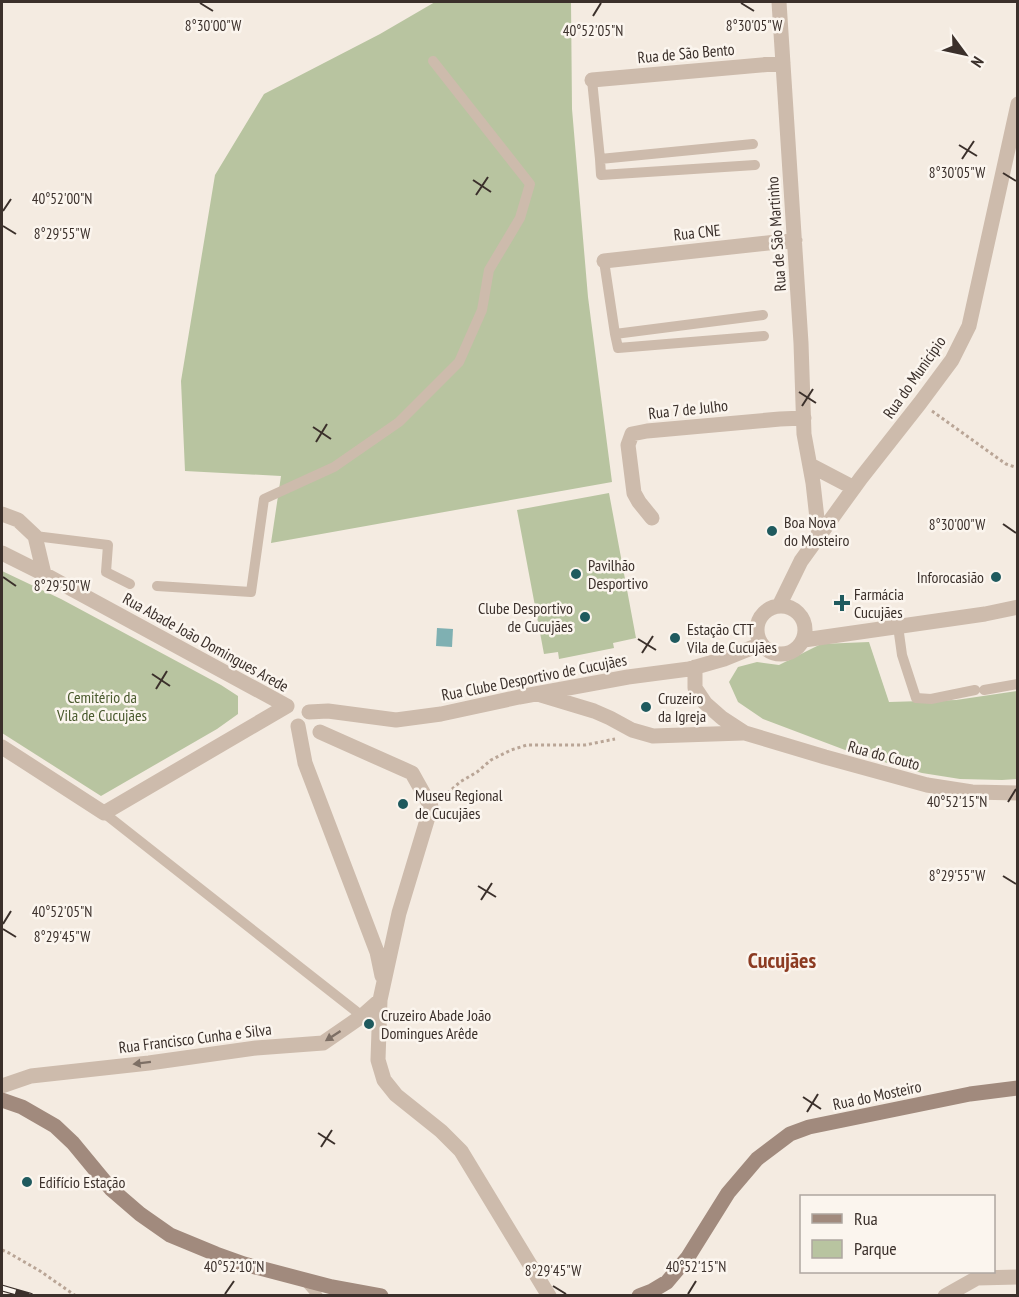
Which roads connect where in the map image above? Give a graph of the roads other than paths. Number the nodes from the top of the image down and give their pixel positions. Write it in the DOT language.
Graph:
graph roads {
  1 [pos="779,2"];
  2 [pos="433,61"];
  3 [pos="783,63"];
  4 [pos="592,80"];
  5 [pos="1017,104"];
  6 [pos="753,144"];
  7 [pos="600,159"];
  8 [pos="755,165"];
  9 [pos="795,240"];
  10 [pos="604,261"];
  11 [pos="763,315"];
  12 [pos="615,334"];
  13 [pos="764,336"];
  14 [pos="804,418"];
  15 [pos="810,465"];
  16 [pos="854,488"];
  17 [pos="2,514"];
  18 [pos="652,519"];
  19 [pos="35,536"];
  20 [pos="819,536"];
  21 [pos="2,553"];
  22 [pos="44,574"];
  23 [pos="130,584"];
  24 [pos="157,585"];
  25 [pos="779,606"];
  26 [pos="1017,607"];
  27 [pos="898,626"];
  28 [pos="804,640"];
  29 [pos="761,644"];
  30 [pos="695,667"];
  31 [pos="1017,684"];
  32 [pos="538,694"];
  33 [pos="287,706"];
  34 [pos="309,712"];
  35 [pos="298,726"];
  36 [pos="320,732"];
  37 [pos="745,733"];
  38 [pos="2,747"];
  39 [pos="1017,792"];
  40 [pos="104,813"];
  41 [pos="383,984"];
  42 [pos="380,1000"];
  43 [pos="362,1017"];
  44 [pos="2,1086"];
  45 [pos="1017,1088"];
  46 [pos="2,1100"];
  47 [pos="1017,1277"];
  48 [pos="305,1280"];
  49 [pos="649,1294"];
  50 [pos="318,1296"];
  51 [pos="381,1296"];
  52 [pos="549,1296"];
  53 [pos="945,1296"];
  1 -- 3 [label="street, Rua de São Martinho"];
  2 -- 24 [label="lane"];
  3 -- 4 [label="street, Rua de São Bento"];
  3 -- 9 [label="street, Rua de São Martinho"];
  4 -- 7 [label="lane"];
  5 -- 16 [label="street, Rua do Município"];
  6 -- 7 [label="lane"];
  7 -- 8 [label="lane"];
  9 -- 10 [label="street, Rua CNE"];
  9 -- 14 [label="street, Rua de São Martinho"];
  10 -- 12 [label="lane"];
  11 -- 12 [label="lane"];
  12 -- 13 [label="lane"];
  14 -- 15 [label="street, Rua de São Martinho"];
  14 -- 18 [label="street, Rua 7 de Julho"];
  15 -- 16 [label="street"];
  15 -- 20 [label="street, Rua de São Martinho"];
  16 -- 20 [label="street, Rua do Município"];
  17 -- 19 [label="street"];
  19 -- 22 [label="street"];
  19 -- 23 [label="lane"];
  20 -- 25 [label="street, Rua do Município"];
  21 -- 22 [label="street, Rua Abade João Domingues Arede"];
  22 -- 33 [label="street, Rua Abade João Domingues Arede"];
  25 -- 28 [label="street"];
  25 -- 29 [label="street"];
  26 -- 27 [label="street"];
  27 -- 28 [label="street"];
  27 -- 31 [label="lane"];
  28 -- 29 [label="street"];
  29 -- 30 [label="street, Rua Clube Desportivo de Cucujães"];
  30 -- 32 [label="street, Rua Clube Desportivo de Cucujães"];
  30 -- 37 [label="street, Rua do Couto"];
  32 -- 34 [label="street, Rua Clube Desportivo de Cucujães"];
  32 -- 37 [label="street, Rua do Couto"];
  33 -- 34 [label="street"];
  33 -- 35 [label="street"];
  33 -- 40 [label="street"];
  34 -- 35 [label="street"];
  35 -- 41 [label="street"];
  36 -- 41 [label="street"];
  37 -- 39 [label="street, Rua do Couto"];
  38 -- 40 [label="street"];
  40 -- 43 [label="lane"];
  41 -- 42 [label="street"];
  42 -- 43 [label="street, Rua Francisco Cunha e Silva"];
  42 -- 52 [label="street"];
  43 -- 44 [label="street, Rua Francisco Cunha e Silva, one-way"];
  45 -- 49 [label="main road, Rua do Mosteiro"];
  46 -- 48 [label="main road"];
  47 -- 53 [label="street"];
  48 -- 50 [label="lane"];
  48 -- 51 [label="main road"];
}
